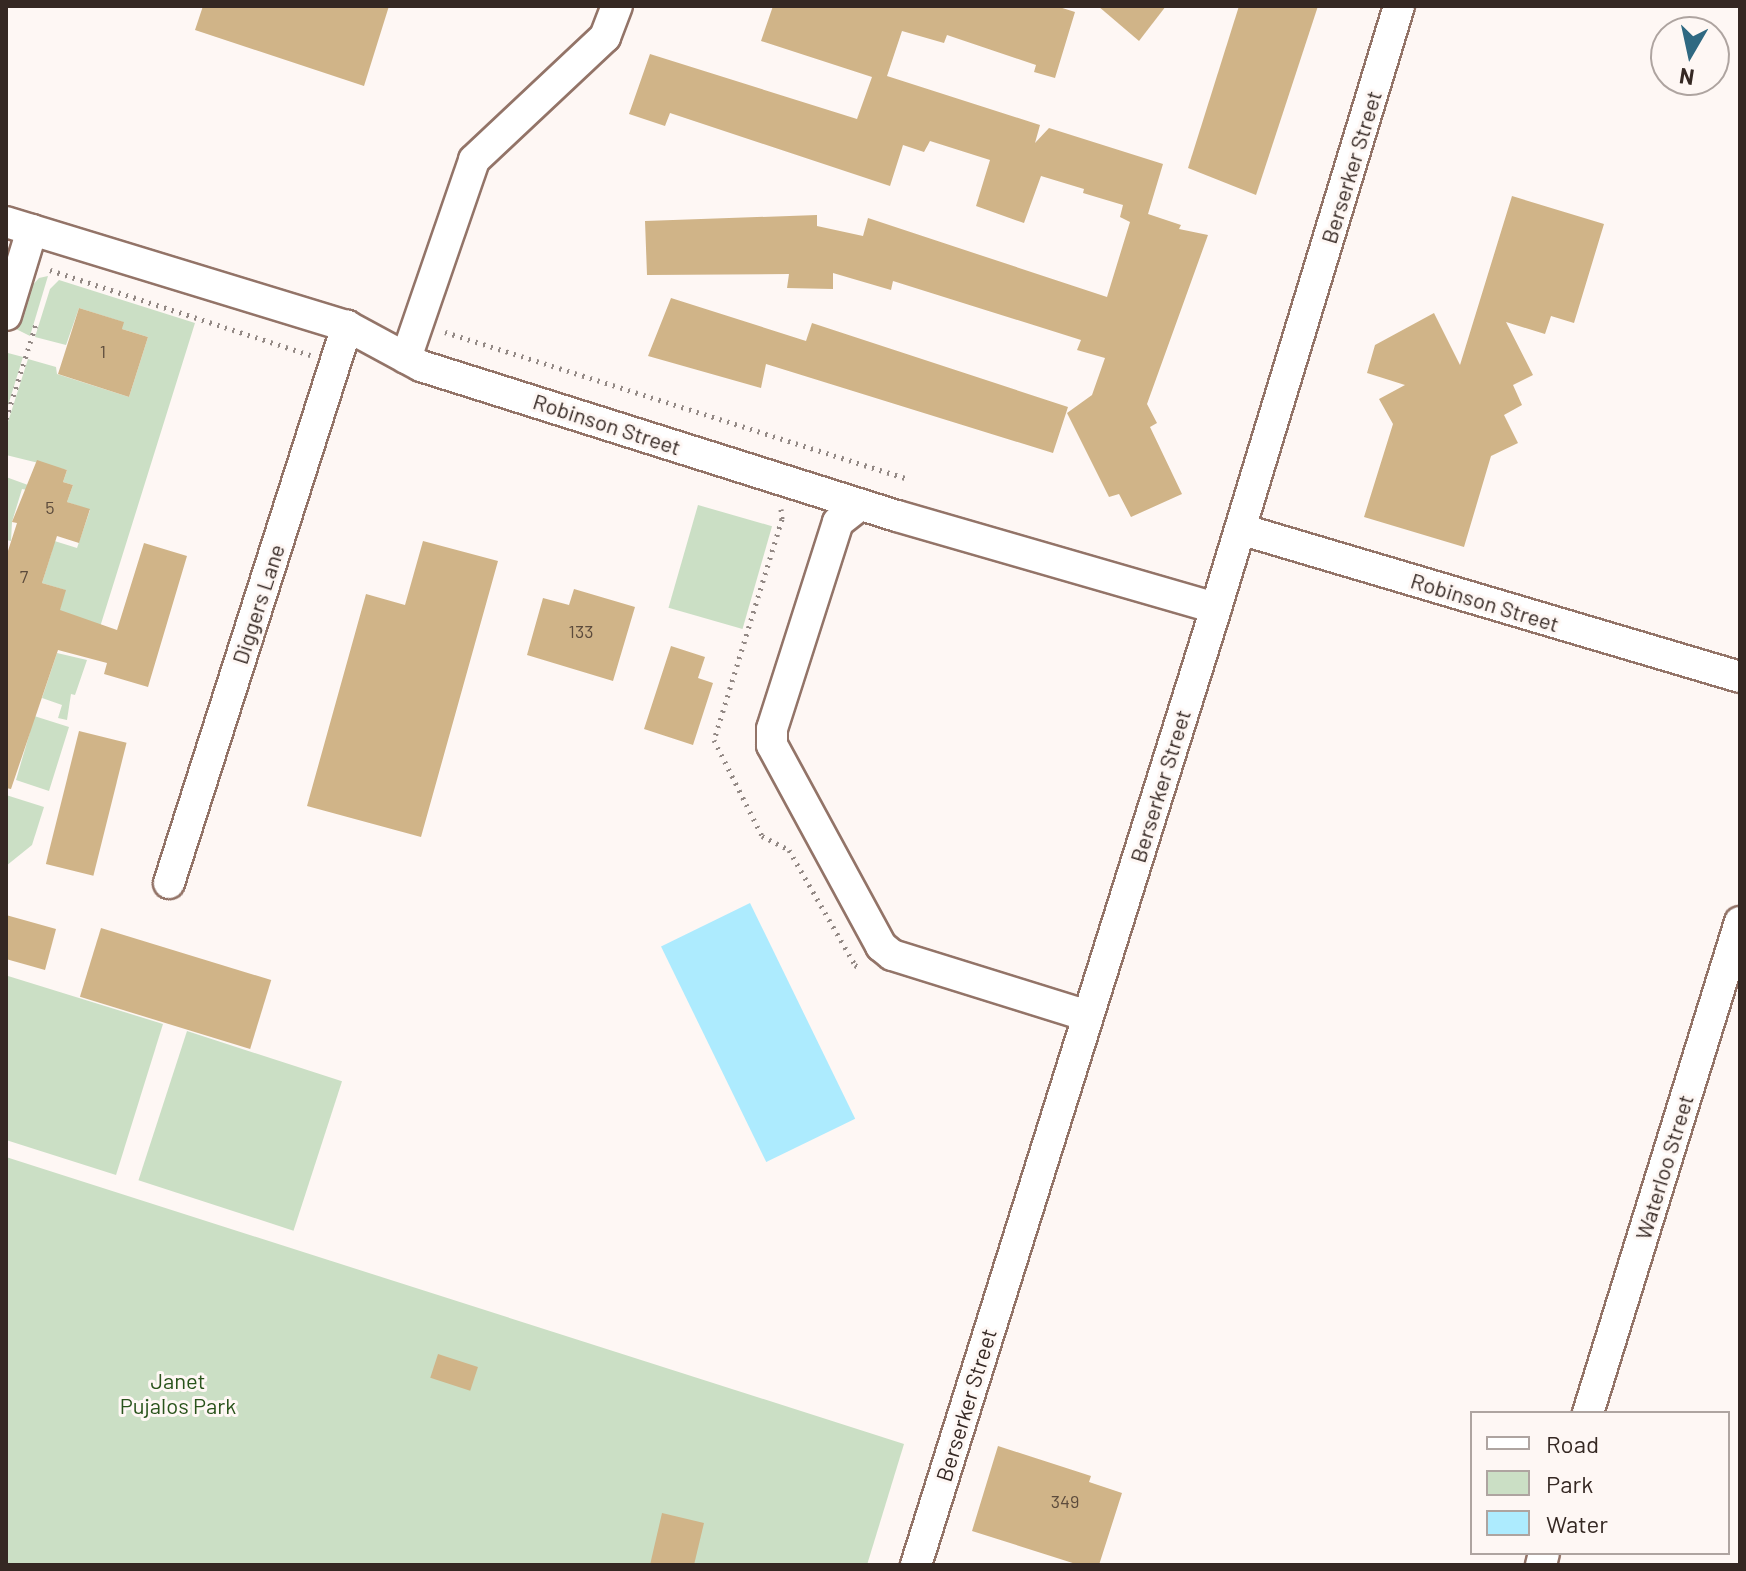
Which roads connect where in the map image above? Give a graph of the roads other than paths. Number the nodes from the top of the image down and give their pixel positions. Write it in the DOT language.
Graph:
graph roads {
  1 [pos="617,6"];
  2 [pos="1399,6"];
  3 [pos="19,226"];
  4 [pos="6,315"];
  5 [pos="347,326"];
  6 [pos="406,358"];
  7 [pos="860,505"];
  8 [pos="1240,529"];
  9 [pos="1216,608"];
  10 [pos="1737,678"];
  11 [pos="169,883"];
  12 [pos="1740,922"];
  13 [pos="1088,1016"];
  14 [pos="1589,1411"];
  15 [pos="916,1565"];
  1 -- 6 [label="street"];
  2 -- 8 [label="street, Berserker Street"];
  3 -- 4 [label="street"];
  3 -- 5 [label="street, Robinson Street"];
  5 -- 6 [label="street, Robinson Street"];
  5 -- 11 [label="street, Diggers Lane"];
  6 -- 7 [label="street, Robinson Street"];
  7 -- 9 [label="street, Robinson Street"];
  7 -- 13 [label="street"];
  8 -- 9 [label="street, Berserker Street"];
  8 -- 10 [label="street, Robinson Street"];
  9 -- 13 [label="street, Berserker Street"];
  12 -- 14 [label="street, Waterloo Street"];
  13 -- 15 [label="street, Berserker Street"];
}
